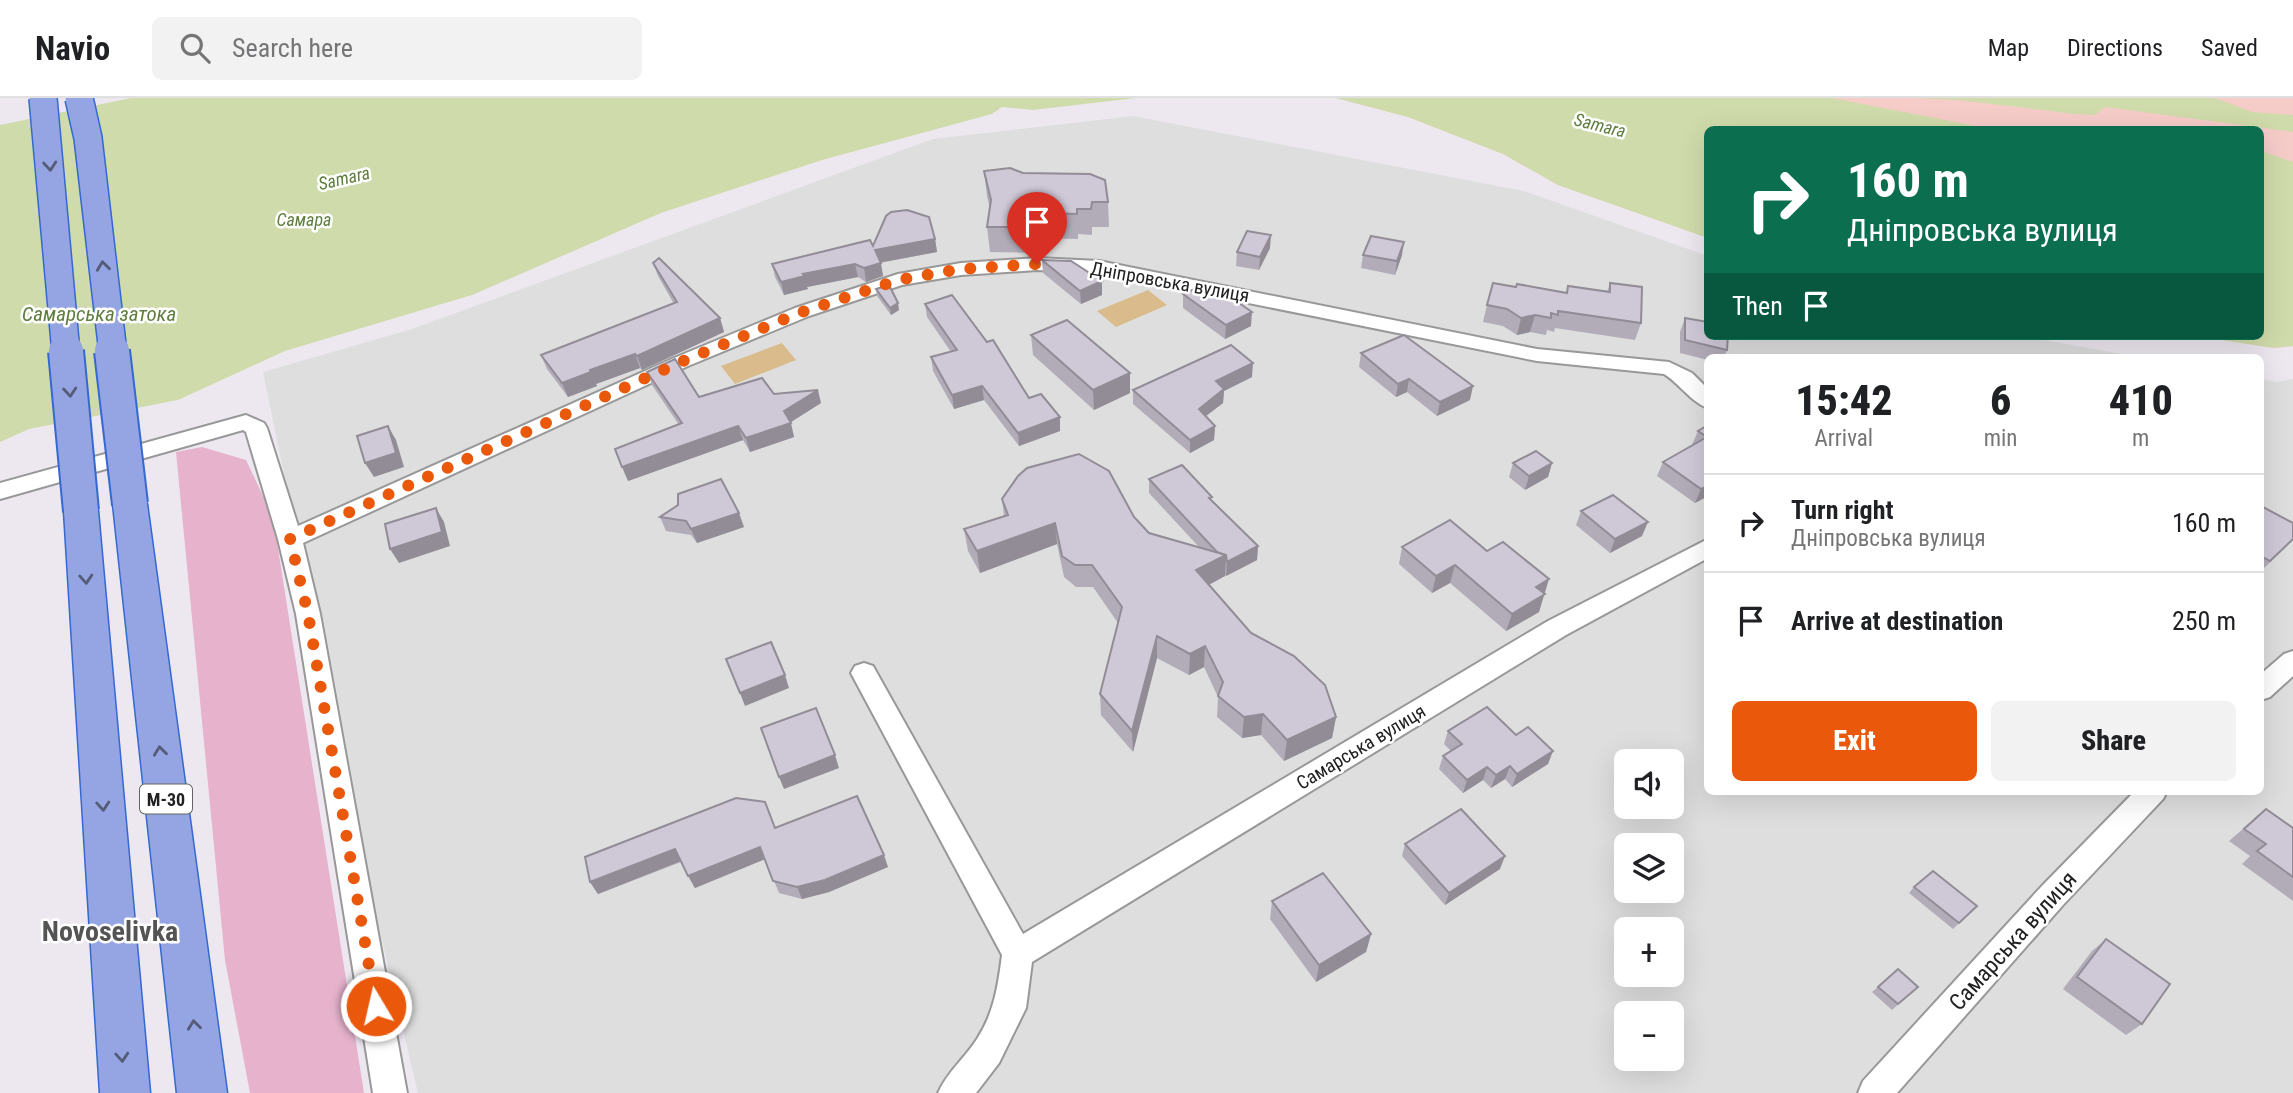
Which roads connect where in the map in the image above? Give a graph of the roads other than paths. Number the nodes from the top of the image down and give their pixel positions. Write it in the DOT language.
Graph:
graph roads {
  1 [pos="43,98"];
  2 [pos="79,98"];
  3 [pos="1704,397"];
  4 [pos="0,491"];
  5 [pos="290,539"];
  6 [pos="1704,550"];
  7 [pos="2293,661"];
  8 [pos="864,673"];
  9 [pos="2264,687"];
  10 [pos="2149,795"];
  11 [pos="1018,954"];
  12 [pos="125,1093"];
  13 [pos="202,1093"];
  14 [pos="390,1093"];
  15 [pos="955,1093"];
  16 [pos="1875,1093"];
  1 -- 12 [label="highway, one-way, bridge"];
  13 -- 2 [label="highway, М-30, one-way, bridge"];
  3 -- 5 [label="street, Дніпровська вулиця"];
  4 -- 5 [label="street"];
  5 -- 14 [label="street"];
  6 -- 11 [label="street, Самарська вулиця"];
  7 -- 9 [label="street"];
  8 -- 11 [label="street"];
  10 -- 16 [label="street, Самарська вулиця"];
  11 -- 15 [label="street"];
}
